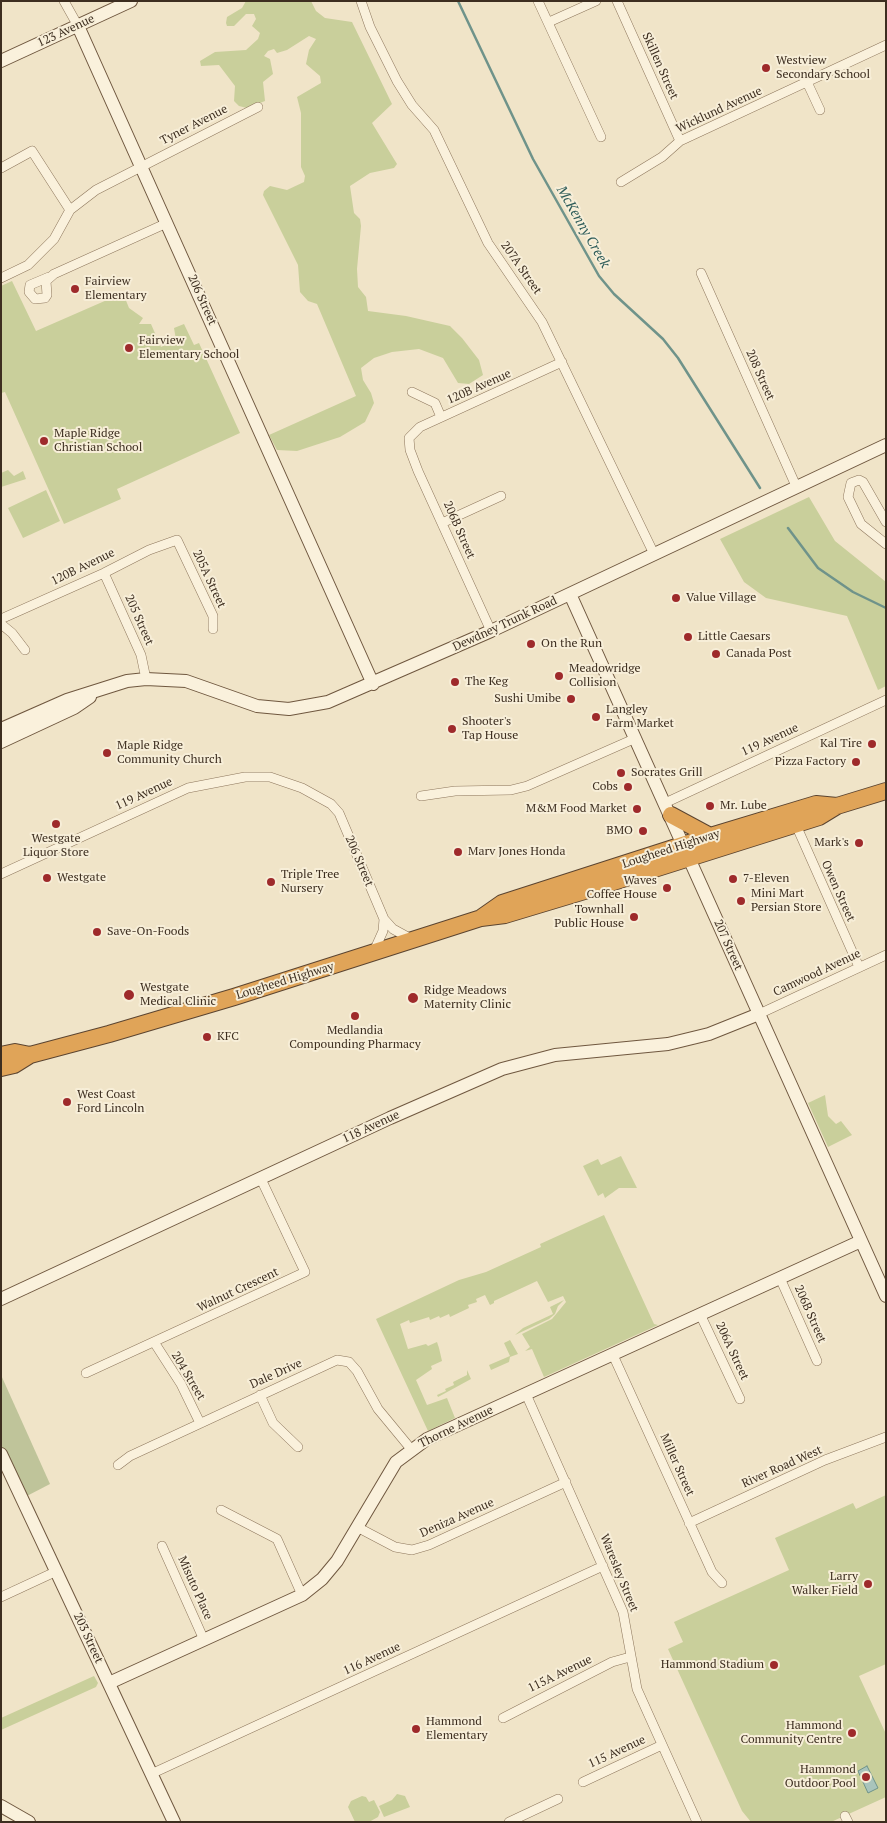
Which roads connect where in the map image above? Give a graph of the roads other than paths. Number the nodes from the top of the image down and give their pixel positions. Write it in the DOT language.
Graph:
graph roads {
  1 [pos="64,1"];
  2 [pos="131,1"];
  3 [pos="361,1"];
  4 [pos="538,1"];
  5 [pos="596,1"];
  6 [pos="617,1"];
  7 [pos="549,22"];
  8 [pos="78,26"];
  9 [pos="886,45"];
  10 [pos="1,61"];
  11 [pos="807,82"];
  12 [pos="258,106"];
  13 [pos="820,110"];
  14 [pos="601,136"];
  15 [pos="680,141"];
  16 [pos="142,166"];
  17 [pos="1,168"];
  18 [pos="620,182"];
  19 [pos="70,210"];
  20 [pos="168,223"];
  21 [pos="701,273"];
  22 [pos="49,277"];
  23 [pos="1,278"];
  24 [pos="562,362"];
  25 [pos="412,392"];
  26 [pos="441,417"];
  27 [pos="409,438"];
  28 [pos="886,445"];
  29 [pos="796,486"];
  30 [pos="500,496"];
  31 [pos="886,522"];
  32 [pos="442,523"];
  33 [pos="177,540"];
  34 [pos="886,544"];
  35 [pos="654,554"];
  36 [pos="104,573"];
  37 [pos="570,594"];
  38 [pos="1,619"];
  39 [pos="1,624"];
  40 [pos="213,629"];
  41 [pos="491,631"];
  42 [pos="25,650"];
  43 [pos="146,679"];
  44 [pos="373,684"];
  45 [pos="108,687"];
  46 [pos="886,700"];
  47 [pos="1,730"];
  48 [pos="636,738"];
  49 [pos="1,742"];
  50 [pos="886,791"];
  51 [pos="421,796"];
  52 [pos="331,804"];
  53 [pos="837,806"];
  54 [pos="668,809"];
  55 [pos="796,824"];
  56 [pos="710,836"];
  57 [pos="687,851"];
  58 [pos="1,874"];
  59 [pos="384,919"];
  60 [pos="414,940"];
  61 [pos="373,954"];
  62 [pos="886,955"];
  63 [pos="860,967"];
  64 [pos="759,1014"];
  65 [pos="1,1055"];
  66 [pos="30,1055"];
  67 [pos="1,1068"];
  68 [pos="260,1179"];
  69 [pos="861,1241"];
  70 [pos="780,1278"];
  71 [pos="886,1296"];
  72 [pos="1,1299"];
  73 [pos="700,1314"];
  74 [pos="154,1342"];
  75 [pos="613,1354"];
  76 [pos="818,1361"];
  77 [pos="86,1373"];
  78 [pos="526,1394"];
  79 [pos="260,1395"];
  80 [pos="740,1399"];
  81 [pos="200,1423"];
  82 [pos="886,1437"];
  83 [pos="298,1447"];
  84 [pos="411,1449"];
  85 [pos="2,1457"];
  86 [pos="118,1465"];
  87 [pos="566,1482"];
  88 [pos="222,1510"];
  89 [pos="689,1523"];
  90 [pos="357,1527"];
  91 [pos="162,1546"];
  92 [pos="603,1566"];
  93 [pos="57,1571"];
  94 [pos="722,1583"];
  95 [pos="302,1595"];
  96 [pos="1,1597"];
  97 [pos="204,1640"];
  98 [pos="630,1657"];
  99 [pos="109,1684"];
  100 [pos="502,1718"];
  101 [pos="662,1745"];
  102 [pos="151,1774"];
  103 [pos="584,1782"];
  104 [pos="558,1799"];
  105 [pos="1,1806"];
  106 [pos="29,1822"];
  107 [pos="174,1822"];
  108 [pos="509,1822"];
  109 [pos="697,1822"];
  1 -- 8 [label="street, 206 Street"];
  2 -- 8 [label="street, 123 Avenue"];
  3 -- 24 [label="street, 207A Street"];
  4 -- 7 [label="street"];
  5 -- 7 [label="street"];
  6 -- 15 [label="street, Skillen Street"];
  7 -- 14 [label="street"];
  8 -- 10 [label="street, 123 Avenue"];
  8 -- 16 [label="street, 206 Street"];
  9 -- 11 [label="street, Wicklund Avenue"];
  11 -- 13 [label="street"];
  11 -- 15 [label="street, Wicklund Avenue"];
  12 -- 16 [label="street, Tyner Avenue"];
  15 -- 18 [label="street, Wicklund Avenue"];
  16 -- 19 [label="street, Tyner Avenue"];
  16 -- 20 [label="street, 206 Street"];
  17 -- 19 [label="street"];
  19 -- 23 [label="street"];
  20 -- 22 [label="street"];
  20 -- 44 [label="street, 206 Street"];
  21 -- 29 [label="street, 208 Street"];
  24 -- 26 [label="street, 120B Avenue"];
  24 -- 35 [label="street, 207A Street"];
  25 -- 26 [label="street"];
  26 -- 27 [label="street, 120B Avenue"];
  27 -- 32 [label="street, 206B Street"];
  28 -- 29 [label="street, Dewdney Trunk Road"];
  29 -- 35 [label="street, Dewdney Trunk Road"];
  30 -- 32 [label="street"];
  31 -- 34 [label="street"];
  32 -- 41 [label="street, 206B Street"];
  33 -- 36 [label="street, 120B Avenue"];
  33 -- 40 [label="street, 205A Street"];
  35 -- 37 [label="street, Dewdney Trunk Road"];
  36 -- 38 [label="street, 120B Avenue"];
  36 -- 43 [label="street, 205 Street"];
  37 -- 41 [label="street, Dewdney Trunk Road"];
  37 -- 48 [label="street, 207 Street"];
  39 -- 42 [label="street"];
  41 -- 44 [label="street, Dewdney Trunk Road"];
  43 -- 44 [label="street, Dewdney Trunk Road"];
  43 -- 45 [label="street, Dewdney Trunk Road"];
  45 -- 47 [label="street, Dewdney Trunk Road"];
  45 -- 49 [label="street, Dewdney Trunk Road"];
  46 -- 54 [label="street, 119 Avenue"];
  48 -- 51 [label="street"];
  48 -- 54 [label="street, 207 Street"];
  50 -- 53 [label="highway, Lougheed Highway"];
  52 -- 58 [label="street, 119 Avenue"];
  52 -- 59 [label="street, 206 Street"];
  53 -- 55 [label="highway, Lougheed Highway"];
  53 -- 56 [label="highway, Lougheed Highway"];
  54 -- 56 [label="highway"];
  54 -- 57 [label="street, 207 Street"];
  55 -- 57 [label="highway, Lougheed Highway"];
  55 -- 63 [label="street, Owen Street"];
  56 -- 57 [label="highway, Lougheed Highway"];
  57 -- 60 [label="highway, Lougheed Highway"];
  57 -- 64 [label="street, 207 Street"];
  59 -- 60 [label="street, 206 Street"];
  59 -- 61 [label="street"];
  60 -- 61 [label="highway, Lougheed Highway"];
  61 -- 66 [label="highway, Lougheed Highway"];
  62 -- 63 [label="street, Camwood Avenue"];
  63 -- 64 [label="street, Camwood Avenue"];
  64 -- 68 [label="street, 118 Avenue"];
  64 -- 69 [label="street, 207 Street"];
  65 -- 66 [label="highway, Lougheed Highway"];
  66 -- 67 [label="highway, Lougheed Highway"];
  68 -- 72 [label="street, 118 Avenue"];
  68 -- 74 [label="street, Walnut Crescent"];
  69 -- 70 [label="street, Thorne Avenue"];
  69 -- 71 [label="street, 207 Street"];
  70 -- 73 [label="street, Thorne Avenue"];
  70 -- 76 [label="street, 206B Street"];
  73 -- 75 [label="street, Thorne Avenue"];
  73 -- 80 [label="street, 206A Street"];
  74 -- 77 [label="street, Walnut Crescent"];
  74 -- 81 [label="street, 204 Street"];
  75 -- 78 [label="street, Thorne Avenue"];
  75 -- 89 [label="street, Miller Street"];
  78 -- 84 [label="street, Thorne Avenue"];
  78 -- 87 [label="street, Waresley Street"];
  79 -- 81 [label="street, Dale Drive"];
  79 -- 83 [label="street"];
  79 -- 84 [label="street, Dale Drive"];
  81 -- 86 [label="street, Dale Drive"];
  82 -- 89 [label="street, River Road West"];
  84 -- 90 [label="street, Thorne Avenue"];
  85 -- 93 [label="street, 203 Street"];
  87 -- 90 [label="street, Deniza Avenue"];
  87 -- 92 [label="street, Waresley Street"];
  88 -- 95 [label="street"];
  89 -- 94 [label="street, Miller Street"];
  90 -- 95 [label="street, Thorne Avenue"];
  91 -- 97 [label="street, Misuto Place"];
  92 -- 98 [label="street, Waresley Street"];
  92 -- 102 [label="street, 116 Avenue"];
  93 -- 96 [label="street"];
  93 -- 99 [label="street, 203 Street"];
  95 -- 97 [label="street, Thorne Avenue"];
  97 -- 99 [label="street, Thorne Avenue"];
  98 -- 100 [label="street, 115A Avenue"];
  98 -- 101 [label="street, Waresley Street"];
  99 -- 102 [label="street, 203 Street"];
  101 -- 103 [label="street, 115 Avenue"];
  101 -- 109 [label="street, Waresley Street"];
  102 -- 107 [label="street, 203 Street"];
  104 -- 108 [label="street"];
  105 -- 106 [label="street"];
}
